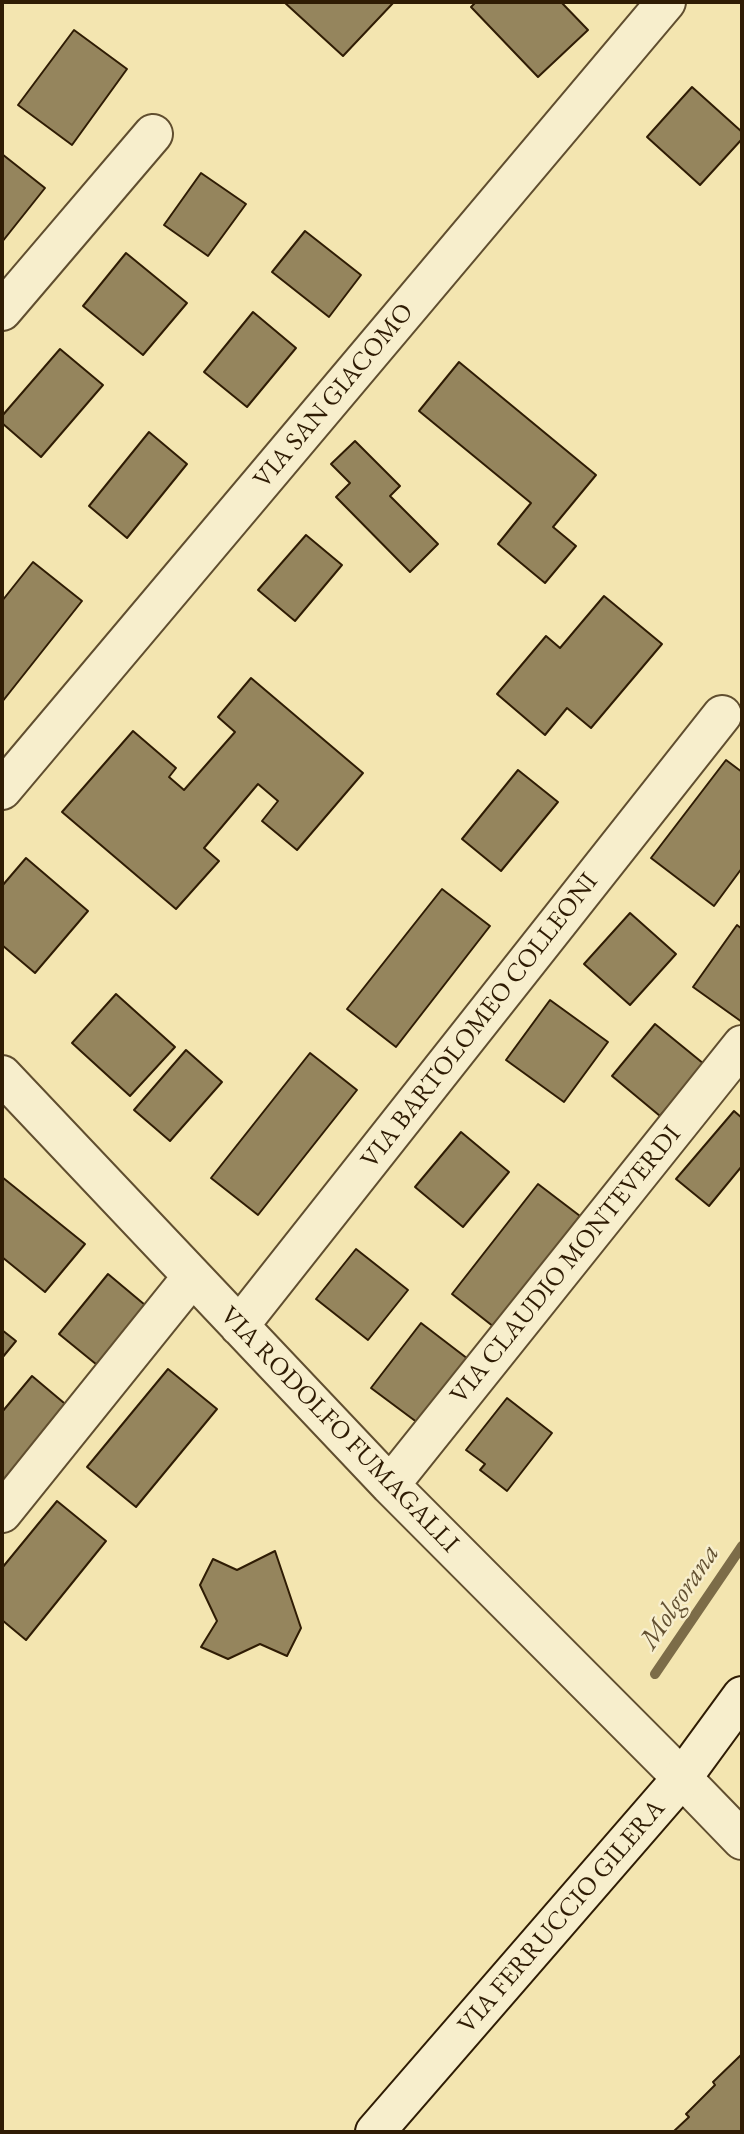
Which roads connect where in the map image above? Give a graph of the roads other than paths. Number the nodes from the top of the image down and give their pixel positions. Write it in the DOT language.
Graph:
graph roads {
  1 [pos="666,2"];
  2 [pos="153,134"];
  3 [pos="2,311"];
  4 [pos="722,715"];
  5 [pos="2,790"];
  6 [pos="742,1045"];
  7 [pos="2,1075"];
  8 [pos="192,1277"];
  9 [pos="239,1326"];
  10 [pos="390,1485"];
  11 [pos="2,1513"];
  12 [pos="742,1696"];
  13 [pos="682,1778"];
  14 [pos="742,1840"];
  15 [pos="375,2132"];
  1 -- 5 [label="street, VIA SAN GIACOMO"];
  2 -- 3 [label="street"];
  4 -- 9 [label="street, VIA BARTOLOMEO COLLEONI"];
  6 -- 10 [label="street, VIA CLAUDIO MONTEVERDI"];
  7 -- 8 [label="street, VIA RODOLFO FUMAGALLI"];
  8 -- 9 [label="street, VIA RODOLFO FUMAGALLI"];
  8 -- 11 [label="street"];
  9 -- 10 [label="street, VIA RODOLFO FUMAGALLI"];
  10 -- 13 [label="street, VIA RODOLFO FUMAGALLI"];
  12 -- 13 [label="street, VIA FERRUCCIO GILERA"];
  13 -- 14 [label="street, VIA RODOLFO FUMAGALLI"];
  13 -- 15 [label="street, VIA FERRUCCIO GILERA"];
}
